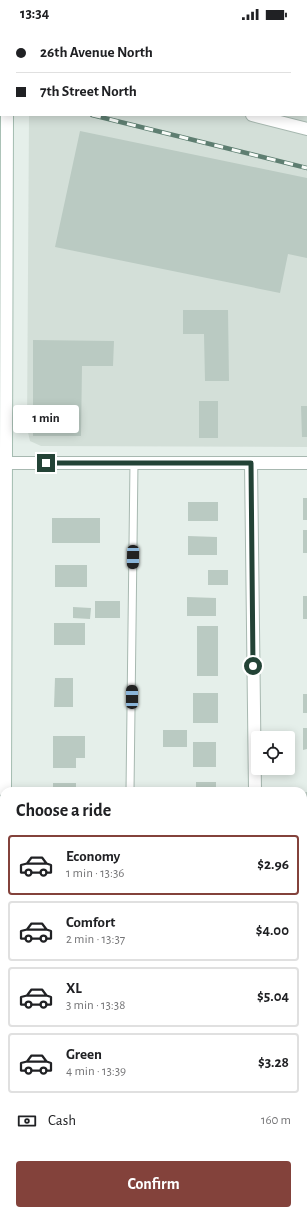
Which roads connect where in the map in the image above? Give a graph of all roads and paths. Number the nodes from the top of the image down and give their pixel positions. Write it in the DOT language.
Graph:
graph roads {
  1 [pos="6,116"];
  2 [pos="256,116"];
  3 [pos="307,129"];
  4 [pos="3,186"];
  5 [pos="2,463"];
  6 [pos="134,463"];
  7 [pos="251,463"];
  8 [pos="307,464"];
  9 [pos="5,787"];
  10 [pos="130,787"];
  11 [pos="255,787"];
  1 -- 4 [label="street"];
  2 -- 3 [label="street"];
  4 -- 5 [label="street"];
  5 -- 6 [label="street"];
  5 -- 9 [label="street"];
  6 -- 7 [label="street"];
  6 -- 10 [label="lane"];
  7 -- 8 [label="street"];
  7 -- 11 [label="street"];
}
